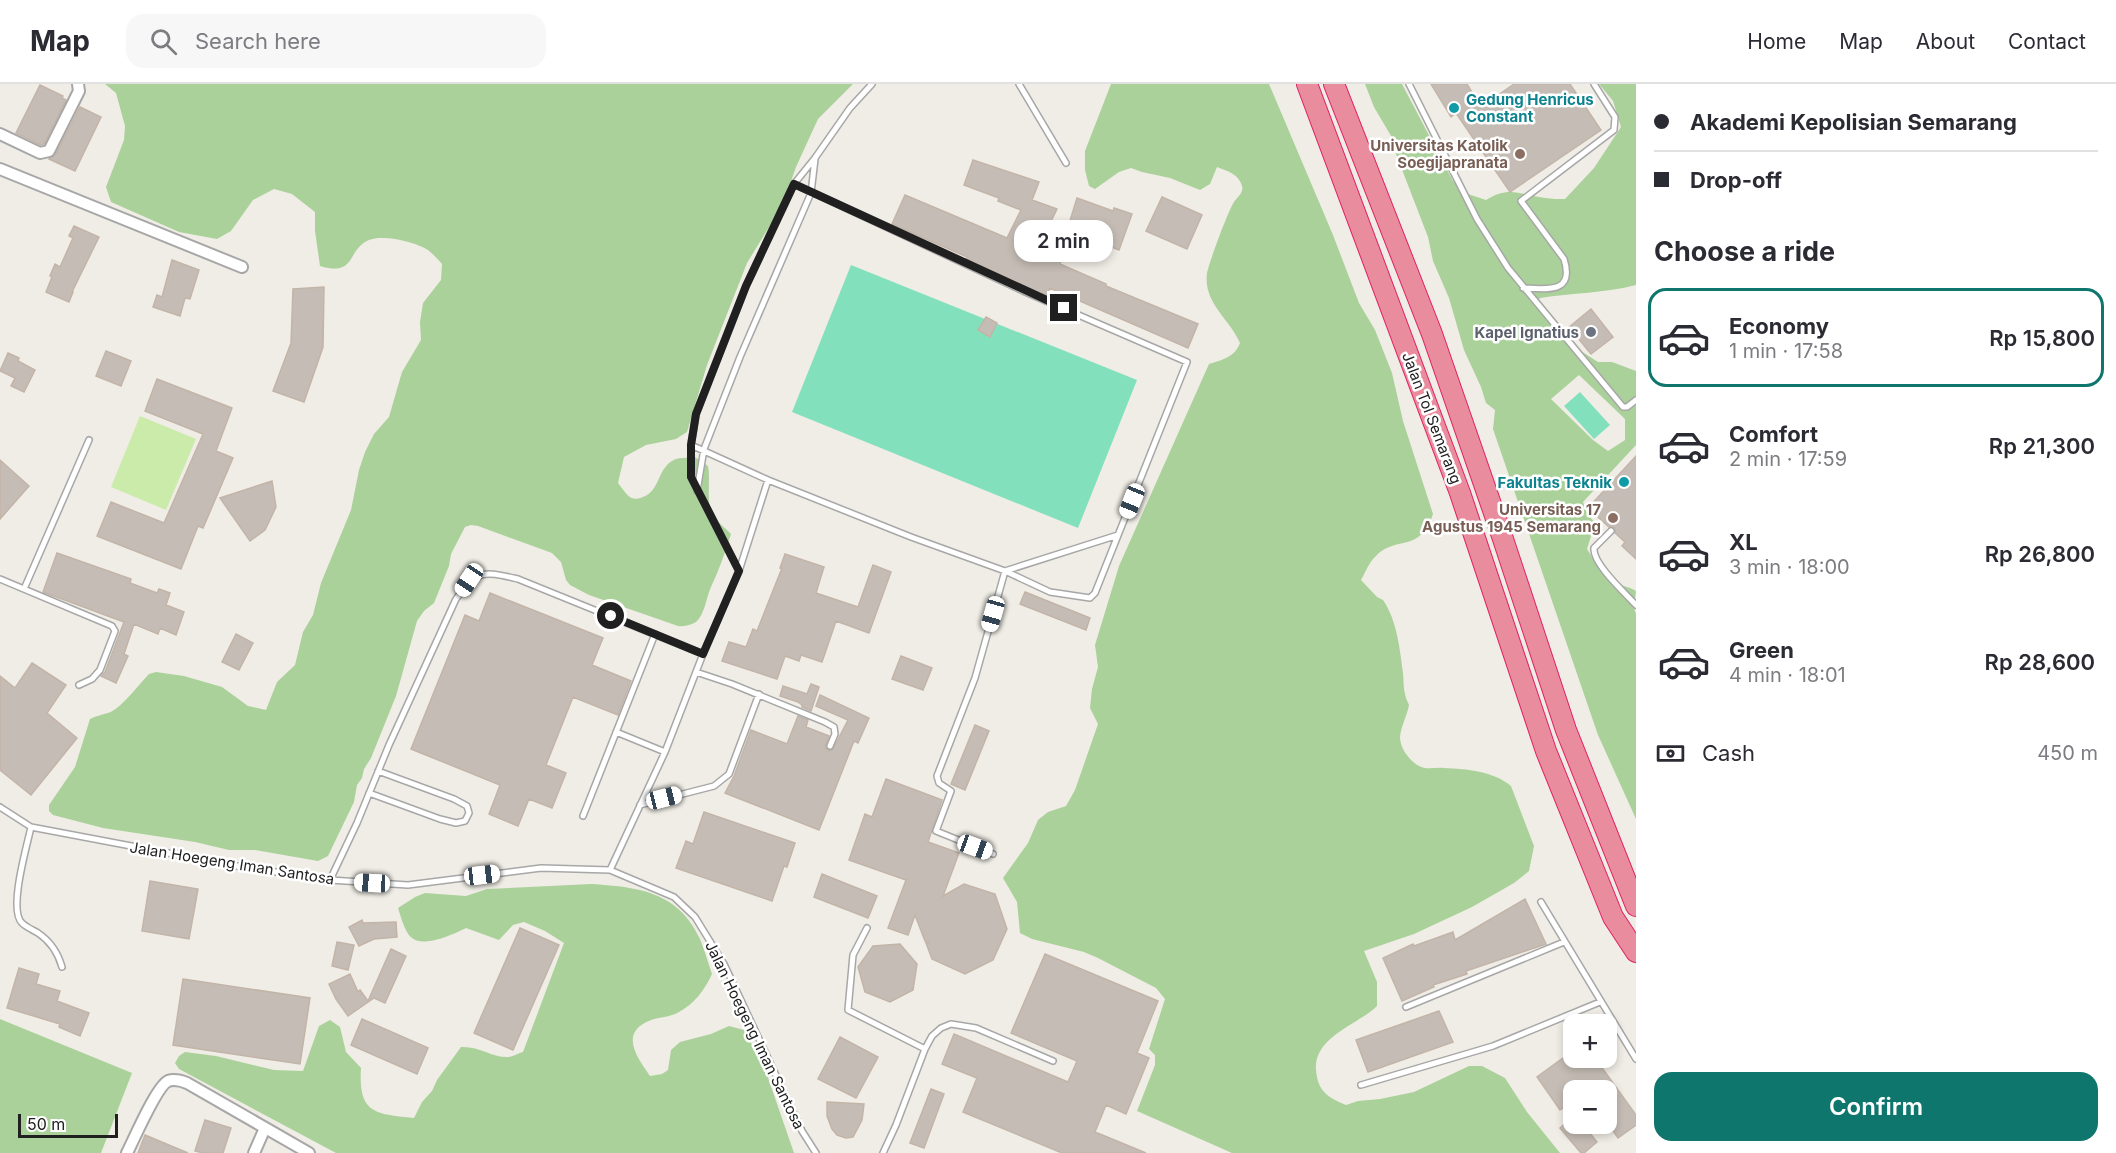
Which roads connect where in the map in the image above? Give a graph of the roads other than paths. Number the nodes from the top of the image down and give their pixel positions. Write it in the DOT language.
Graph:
graph roads {
  1 [pos="78,84"];
  2 [pos="872,84"];
  3 [pos="1019,84"];
  4 [pos="1307,84"];
  5 [pos="1334,84"];
  6 [pos="1409,84"];
  7 [pos="1594,84"];
  8 [pos="0,134"];
  9 [pos="815,158"];
  10 [pos="1066,163"];
  11 [pos="0,169"];
  12 [pos="794,184"];
  13 [pos="811,193"];
  14 [pos="242,267"];
  15 [pos="1523,288"];
  16 [pos="1636,400"];
  17 [pos="89,440"];
  18 [pos="691,445"];
  19 [pos="704,449"];
  20 [pos="768,480"];
  21 [pos="697,491"];
  22 [pos="1611,531"];
  23 [pos="1118,535"];
  24 [pos="739,571"];
  25 [pos="1005,571"];
  26 [pos="0,579"];
  27 [pos="24,589"];
  28 [pos="1636,605"];
  29 [pos="655,634"];
  30 [pos="703,654"];
  31 [pos="696,672"];
  32 [pos="79,685"];
  33 [pos="759,694"];
  34 [pos="616,732"];
  35 [pos="830,746"];
  36 [pos="664,752"];
  37 [pos="378,771"];
  38 [pos="369,793"];
  39 [pos="640,805"];
  40 [pos="0,807"];
  41 [pos="583,816"];
  42 [pos="30,827"];
  43 [pos="993,854"];
  44 [pos="610,870"];
  45 [pos="330,880"];
  46 [pos="1541,902"];
  47 [pos="1636,906"];
  48 [pos="867,928"];
  49 [pos="1564,942"];
  50 [pos="1636,952"];
  51 [pos="62,967"];
  52 [pos="1600,1002"];
  53 [pos="1406,1007"];
  54 [pos="925,1049"];
  55 [pos="1636,1059"];
  56 [pos="1053,1061"];
  57 [pos="1361,1085"];
  58 [pos="265,1128"];
  59 [pos="128,1153"];
  60 [pos="254,1153"];
  61 [pos="309,1153"];
  62 [pos="816,1153"];
  63 [pos="883,1153"];
  1 -- 8 [label="street"];
  2 -- 9 [label="lane"];
  3 -- 10 [label="lane"];
  4 -- 50 [label="highway, Jalan Tol Semarang"];
  5 -- 47 [label="highway, Jalan Tol Semarang"];
  6 -- 15 [label="lane"];
  7 -- 15 [label="lane"];
  9 -- 12 [label="lane"];
  9 -- 13 [label="lane"];
  11 -- 14 [label="street"];
  12 -- 13 [label="lane"];
  12 -- 18 [label="lane"];
  13 -- 19 [label="lane"];
  13 -- 23 [label="lane"];
  15 -- 16 [label="lane"];
  17 -- 27 [label="lane"];
  18 -- 19 [label="lane"];
  18 -- 21 [label="lane"];
  19 -- 20 [label="lane"];
  19 -- 21 [label="lane"];
  20 -- 24 [label="lane"];
  20 -- 25 [label="lane"];
  21 -- 24 [label="lane"];
  22 -- 28 [label="lane"];
  23 -- 25 [label="lane"];
  23 -- 25 [label="lane"];
  24 -- 30 [label="lane"];
  25 -- 43 [label="lane"];
  26 -- 27 [label="lane"];
  27 -- 32 [label="lane"];
  29 -- 30 [label="lane"];
  29 -- 34 [label="lane"];
  29 -- 37 [label="lane"];
  30 -- 31 [label="lane"];
  31 -- 33 [label="lane"];
  31 -- 36 [label="lane"];
  33 -- 35 [label="lane"];
  33 -- 39 [label="lane"];
  34 -- 36 [label="lane"];
  34 -- 41 [label="lane"];
  36 -- 39 [label="lane"];
  37 -- 38 [label="lane"];
  37 -- 38 [label="lane"];
  38 -- 45 [label="lane"];
  39 -- 44 [label="lane"];
  40 -- 42 [label="lane, Jalan Hoegeng Iman Santosa"];
  42 -- 45 [label="lane, Jalan Hoegeng Iman Santosa"];
  42 -- 51 [label="lane"];
  44 -- 45 [label="lane, Jalan Hoegeng Iman Santosa"];
  44 -- 62 [label="lane, Jalan Hoegeng Iman Santosa"];
  46 -- 49 [label="lane"];
  48 -- 54 [label="lane"];
  49 -- 52 [label="lane"];
  49 -- 53 [label="lane"];
  52 -- 55 [label="lane"];
  52 -- 57 [label="lane"];
  54 -- 56 [label="lane"];
  54 -- 63 [label="lane"];
  58 -- 59 [label="street"];
  58 -- 60 [label="street"];
  58 -- 61 [label="street"];
}
